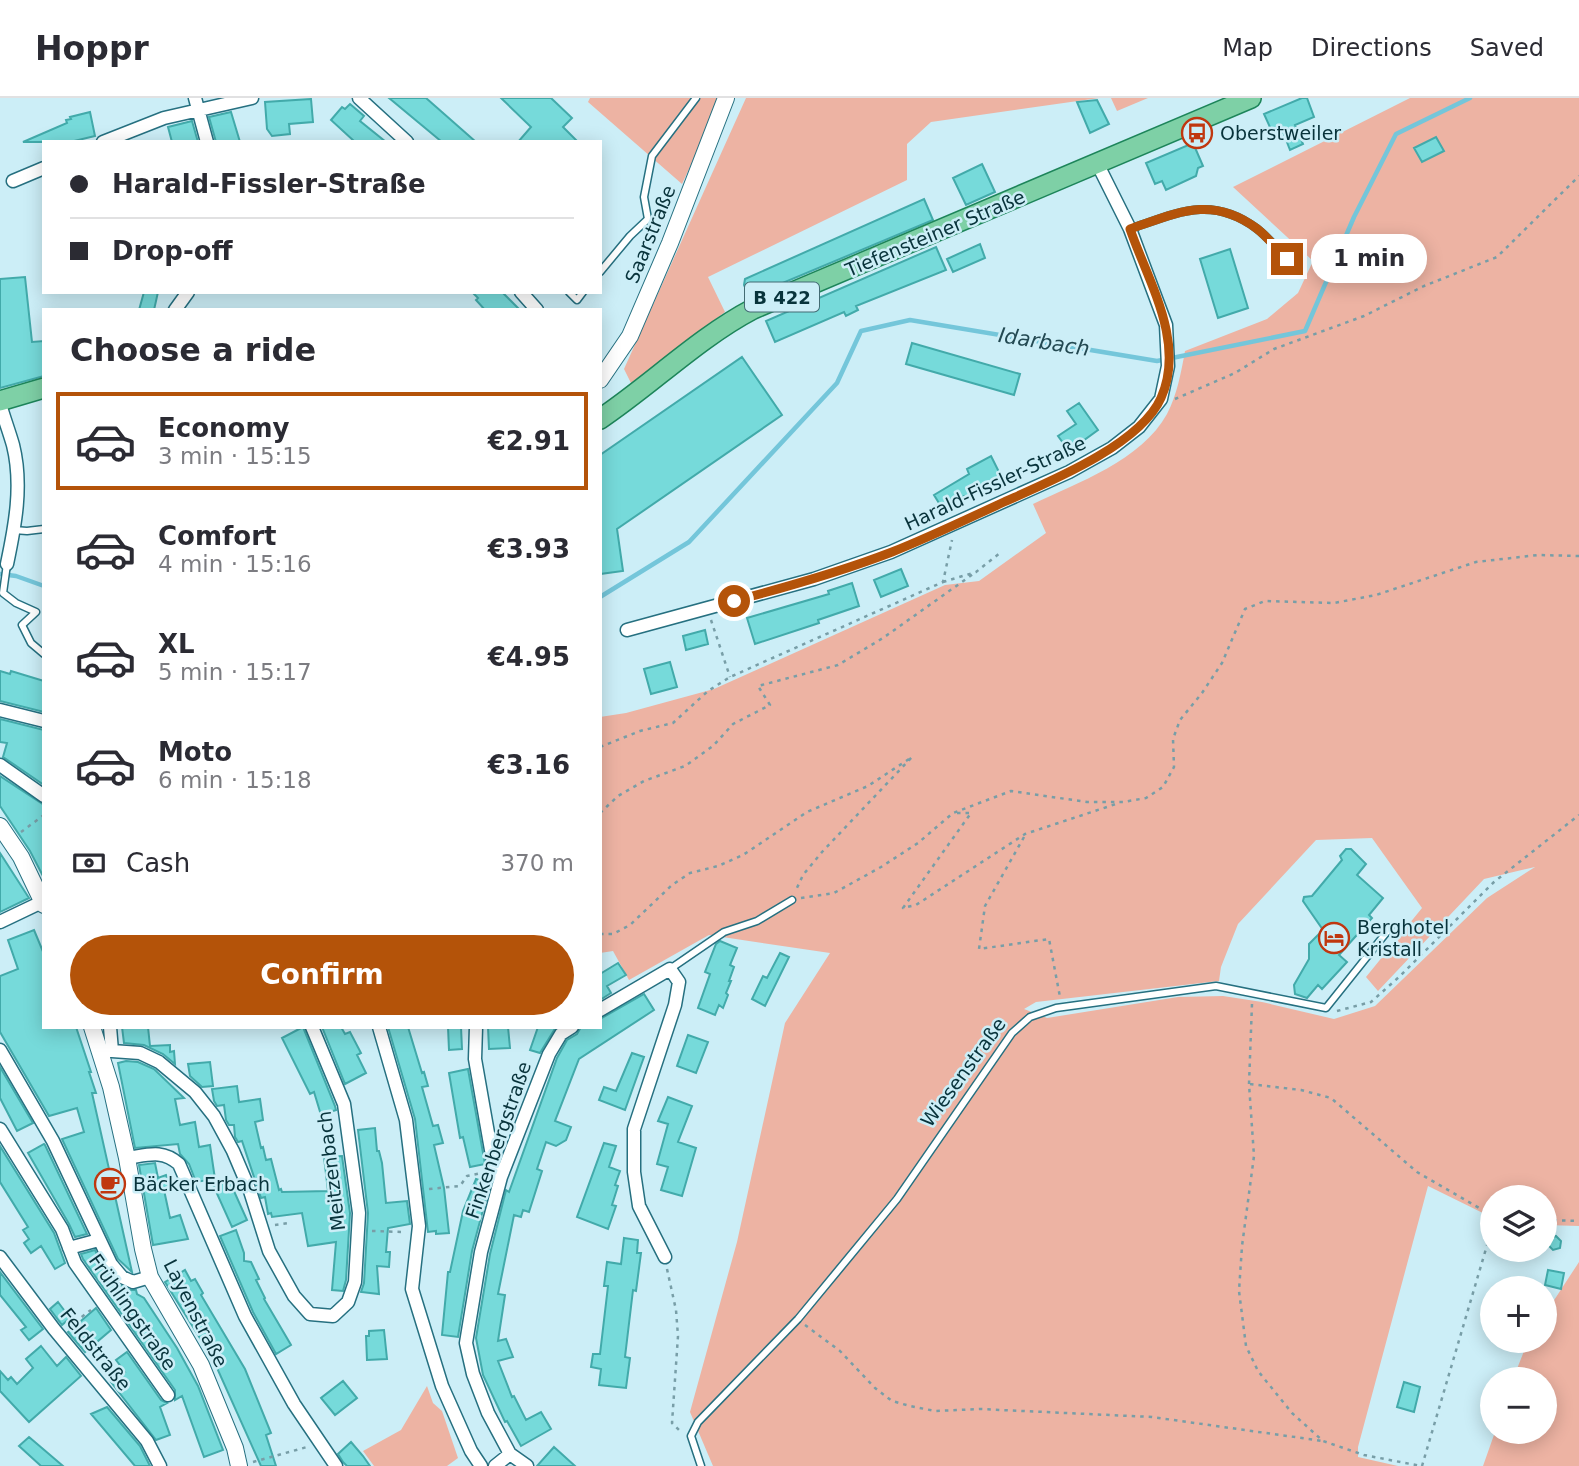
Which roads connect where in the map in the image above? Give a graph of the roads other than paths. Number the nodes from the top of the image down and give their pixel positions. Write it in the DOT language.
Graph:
graph roads {
  1 [pos="253,98"];
  2 [pos="359,98"];
  3 [pos="696,98"];
  4 [pos="726,98"];
  5 [pos="1251,98"];
  6 [pos="196,104"];
  7 [pos="108,140"];
  8 [pos="206,140"];
  9 [pos="405,140"];
  10 [pos="1097,163"];
  11 [pos="42,169"];
  12 [pos="13,181"];
  13 [pos="1130,229"];
  14 [pos="1287,259"];
  15 [pos="602,270"];
  16 [pos="523,294"];
  17 [pos="535,308"];
  18 [pos="603,369"];
  19 [pos="42,389"];
  20 [pos="0,402"];
  21 [pos="602,418"];
  22 [pos="42,529"];
  23 [pos="14,530"];
  24 [pos="7,565"];
  25 [pos="627,630"];
  26 [pos="42,652"];
  27 [pos="0,710"];
  28 [pos="42,720"];
  29 [pos="0,765"];
  30 [pos="42,795"];
  31 [pos="5,832"];
  32 [pos="792,900"];
  33 [pos="42,901"];
  34 [pos="42,903"];
  35 [pos="0,922"];
  36 [pos="1390,928"];
  37 [pos="670,969"];
  38 [pos="602,1009"];
  39 [pos="93,1029"];
  40 [pos="110,1029"];
  41 [pos="313,1029"];
  42 [pos="380,1029"];
  43 [pos="476,1029"];
  44 [pos="569,1029"];
  45 [pos="0,1050"];
  46 [pos="107,1051"];
  47 [pos="0,1129"];
  48 [pos="127,1158"];
  49 [pos="499,1173"];
  50 [pos="99,1240"];
  51 [pos="69,1248"];
  52 [pos="0,1257"];
  53 [pos="665,1257"];
  54 [pos="150,1277"];
  55 [pos="168,1395"];
  56 [pos="510,1454"];
  57 [pos="247,1464"];
  58 [pos="160,1466"];
  59 [pos="337,1466"];
  60 [pos="481,1466"];
  61 [pos="495,1466"];
  62 [pos="527,1466"];
  63 [pos="701,1466"];
  1 -- 6 [label="street"];
  2 -- 9 [label="street"];
  3 -- 15 [label="lane"];
  4 -- 18 [label="street, Saarstraße"];
  5 -- 10 [label="main road, Tiefensteiner Straße / B 422"];
  6 -- 7 [label="street"];
  6 -- 8 [label="street"];
  10 -- 13 [label="street, Harald-Fissler-Straße"];
  10 -- 21 [label="main road, Tiefensteiner Straße / B 422"];
  11 -- 12 [label="street"];
  13 -- 14 [label="lane"];
  13 -- 25 [label="street, Harald-Fissler-Straße"];
  16 -- 17 [label="street"];
  19 -- 20 [label="main road"];
  20 -- 23 [label="street"];
  22 -- 23 [label="lane"];
  23 -- 24 [label="street"];
  24 -- 26 [label="lane"];
  27 -- 28 [label="street"];
  29 -- 30 [label="street"];
  31 -- 33 [label="street"];
  32 -- 37 [label="lane"];
  34 -- 35 [label="street"];
  36 -- 63 [label="lane, Wiesenstraße"];
  37 -- 38 [label="street"];
  37 -- 53 [label="street"];
  39 -- 46 [label="street, Layenstraße"];
  40 -- 46 [label="street, Layenstraße"];
  41 -- 46 [label="street, Meitzenbach"];
  42 -- 60 [label="street"];
  43 -- 49 [label="street"];
  44 -- 49 [label="street, Finkenbergstraße"];
  45 -- 50 [label="street"];
  46 -- 48 [label="street, Layenstraße"];
  47 -- 51 [label="street, Frühlingstraße"];
  48 -- 54 [label="street, Layenstraße"];
  48 -- 59 [label="street"];
  49 -- 56 [label="street, Finkenbergstraße"];
  50 -- 51 [label="street, Frühlingstraße"];
  50 -- 54 [label="street"];
  51 -- 55 [label="street, Frühlingstraße"];
  52 -- 58 [label="street, Feldstraße"];
  54 -- 57 [label="street, Layenstraße"];
  56 -- 61 [label="street"];
  56 -- 62 [label="street"];
}
